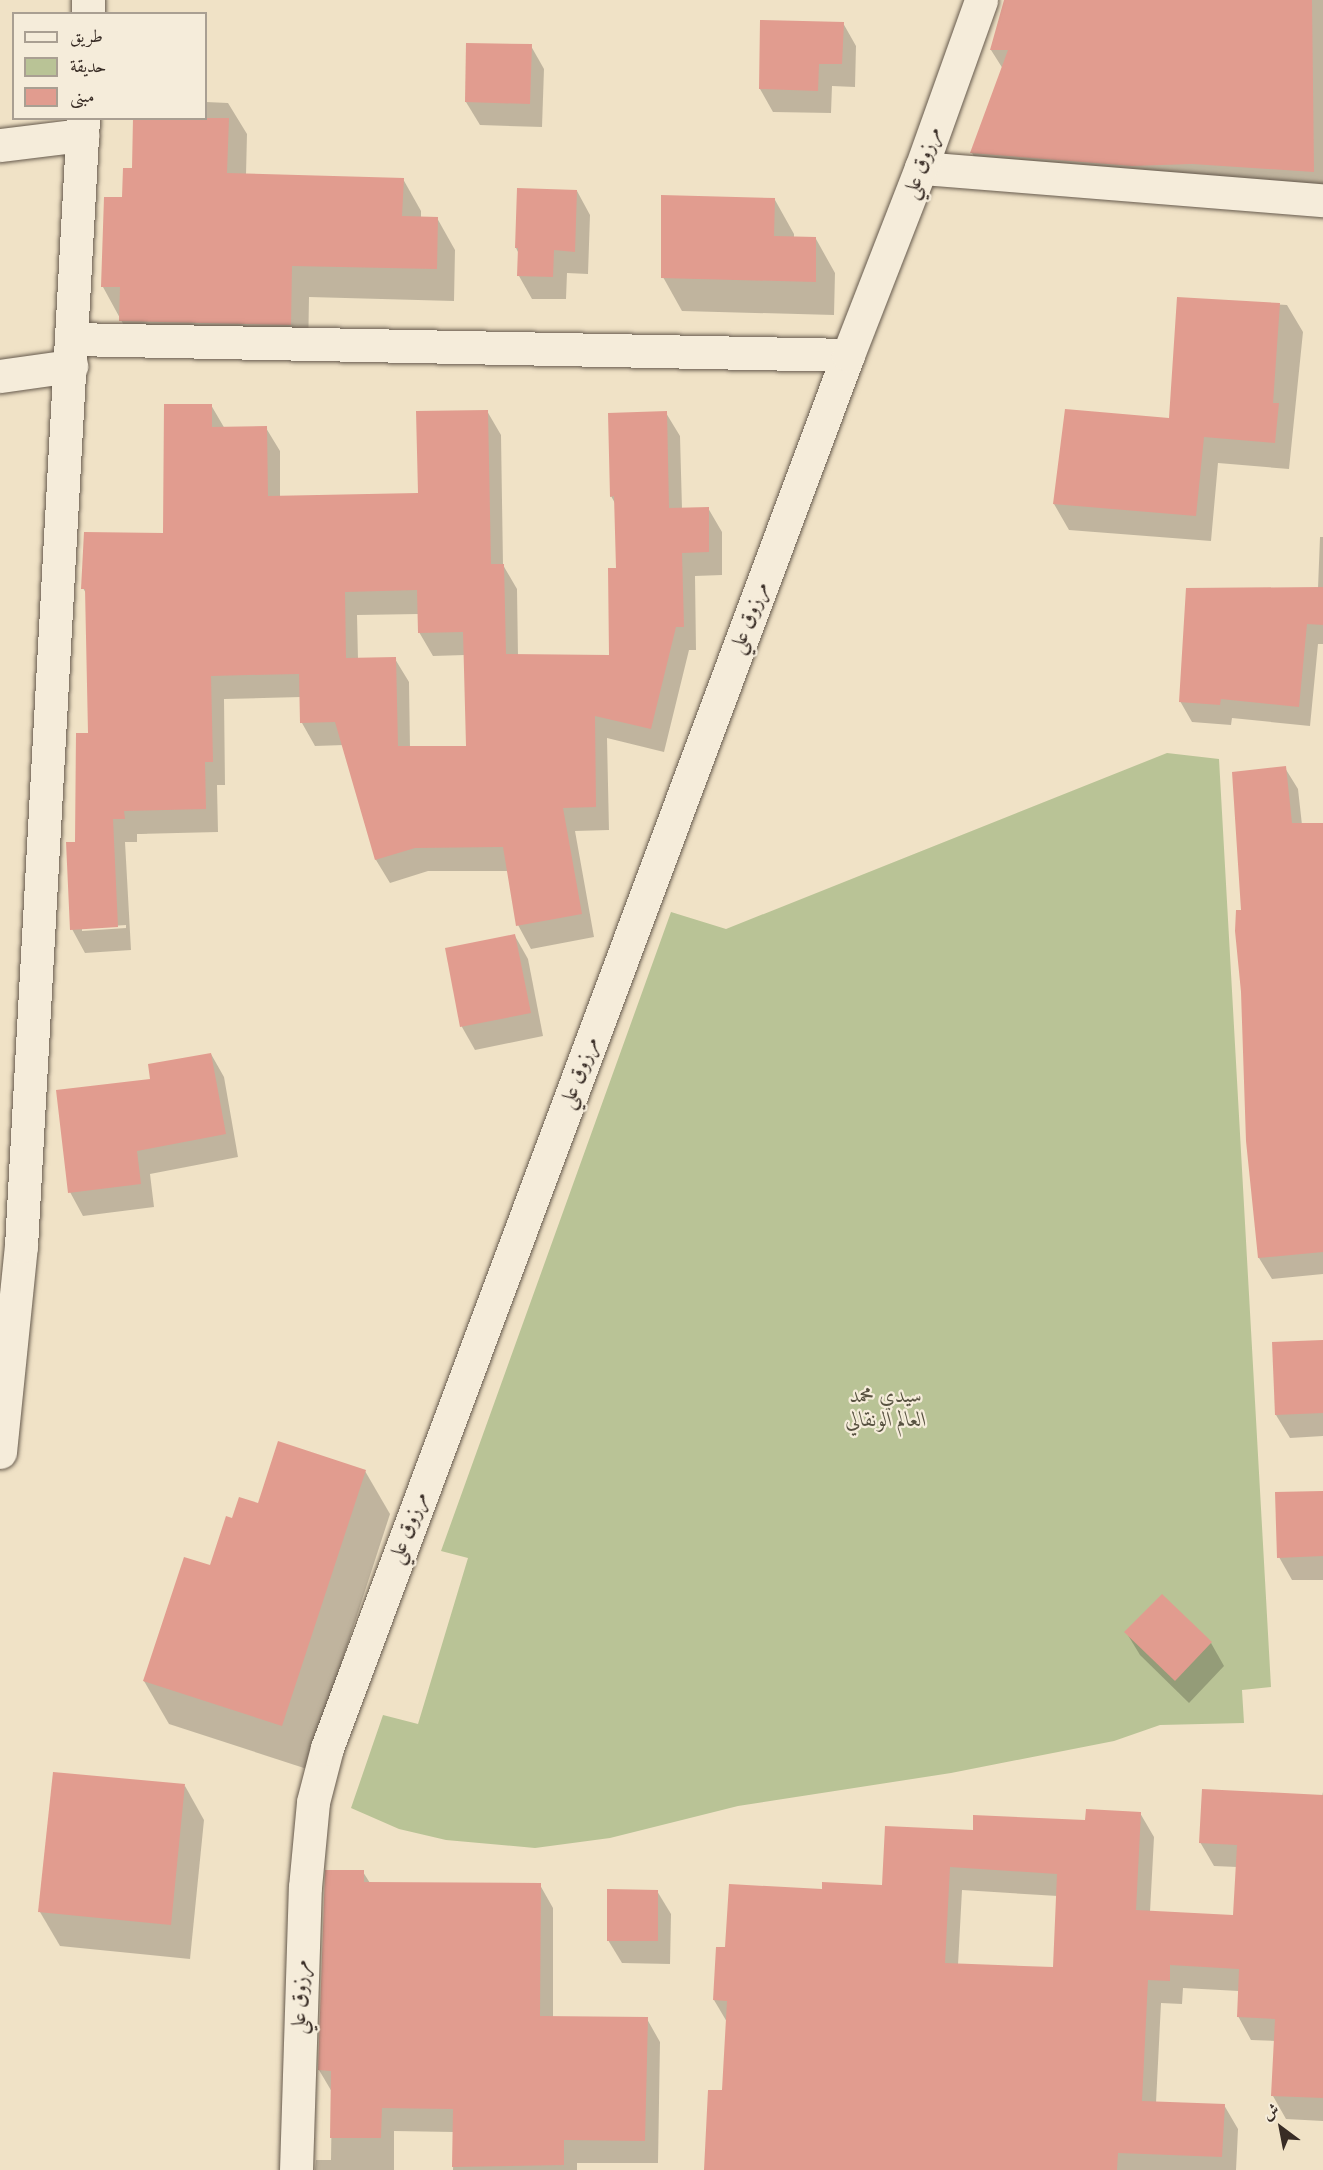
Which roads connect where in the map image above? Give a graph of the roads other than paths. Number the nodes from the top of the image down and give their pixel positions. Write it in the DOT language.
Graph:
graph roads {
  1 [pos="981,0"];
  2 [pos="82,127"];
  3 [pos="0,145"];
  4 [pos="921,168"];
  5 [pos="1323,200"];
  6 [pos="72,352"];
  7 [pos="848,355"];
  8 [pos="0,376"];
  9 [pos="10,1252"];
  10 [pos="0,1452"];
  11 [pos="296,2170"];
  1 -- 4 [label="street, مرزوق علي"];
  2 -- 3 [label="street"];
  2 -- 6 [label="street"];
  4 -- 5 [label="street"];
  4 -- 7 [label="street, مرزوق علي"];
  6 -- 7 [label="street"];
  6 -- 8 [label="street"];
  6 -- 9 [label="street"];
  7 -- 11 [label="street, مرزوق علي"];
  9 -- 10 [label="street"];
}
